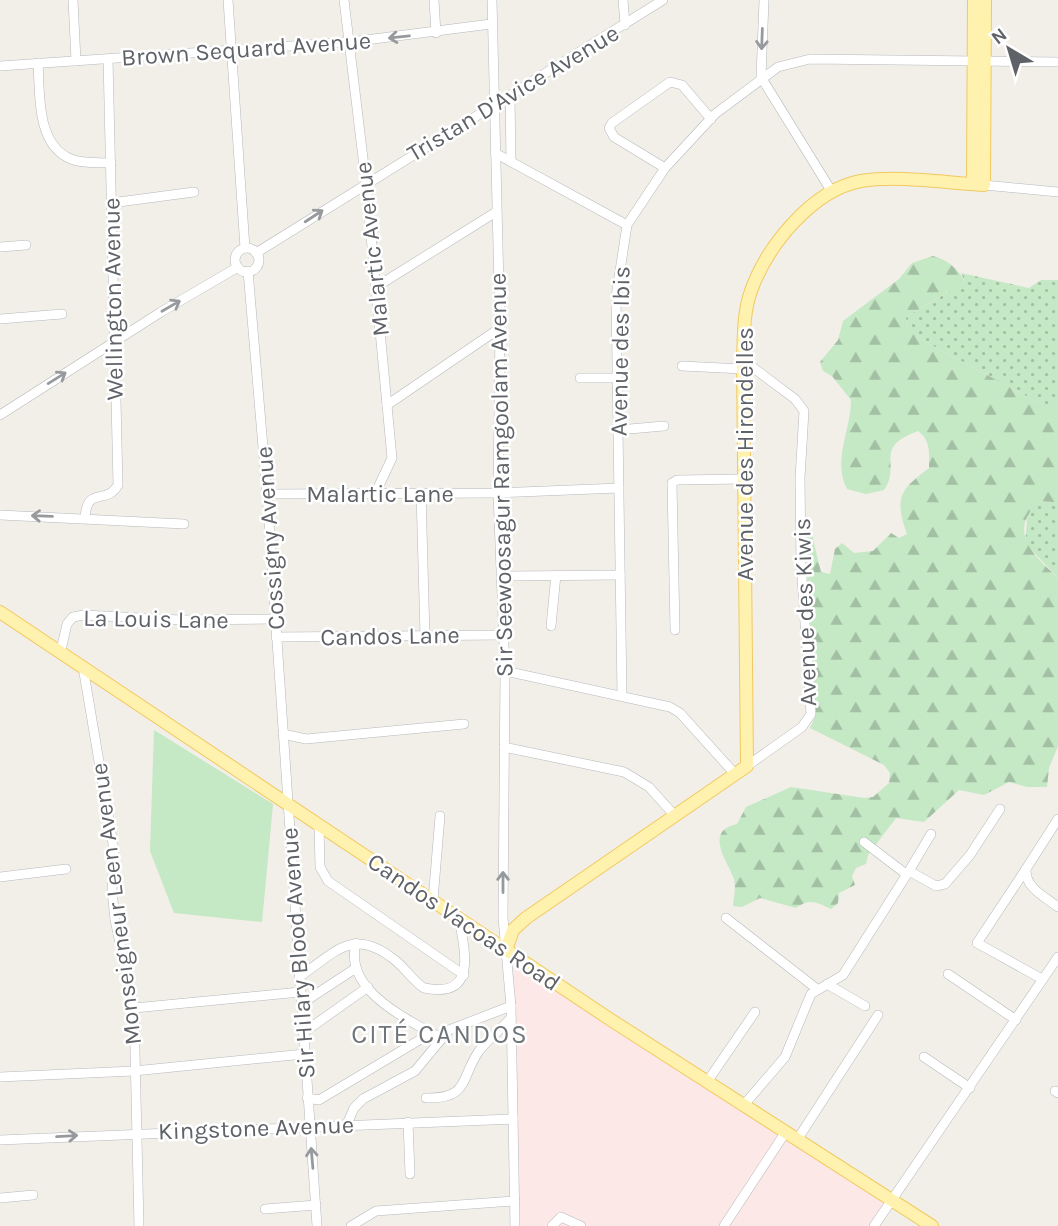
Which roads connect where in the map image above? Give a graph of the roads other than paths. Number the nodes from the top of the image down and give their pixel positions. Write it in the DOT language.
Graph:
graph roads {
  1 [pos="73,0"];
  2 [pos="229,0"];
  3 [pos="344,0"];
  4 [pos="434,0"];
  5 [pos="492,0"];
  6 [pos="623,0"];
  7 [pos="663,0"];
  8 [pos="764,0"];
  9 [pos="974,0"];
  10 [pos="985,0"];
  11 [pos="491,24"];
  12 [pos="625,25"];
  13 [pos="436,33"];
  14 [pos="350,41"];
  15 [pos="232,48"];
  16 [pos="108,59"];
  17 [pos="76,61"];
  18 [pos="979,61"];
  19 [pos="1058,62"];
  20 [pos="38,63"];
  21 [pos="0,66"];
  22 [pos="761,78"];
  23 [pos="510,96"];
  24 [pos="495,105"];
  25 [pos="711,118"];
  26 [pos="495,153"];
  27 [pos="511,162"];
  28 [pos="111,163"];
  29 [pos="665,168"];
  30 [pos="366,183"];
  31 [pos="979,185"];
  32 [pos="194,192"];
  33 [pos="832,192"];
  34 [pos="1058,192"];
  35 [pos="111,203"];
  36 [pos="496,212"];
  37 [pos="627,225"];
  38 [pos="26,245"];
  39 [pos="0,247"];
  40 [pos="245,248"];
  41 [pos="256,253"];
  42 [pos="238,268"];
  43 [pos="248,271"];
  44 [pos="376,287"];
  45 [pos="62,314"];
  46 [pos="0,319"];
  47 [pos="500,328"];
  48 [pos="114,342"];
  49 [pos="743,364"];
  50 [pos="682,366"];
  51 [pos="580,378"];
  52 [pos="617,378"];
  53 [pos="387,405"];
  54 [pos="0,415"];
  55 [pos="664,426"];
  56 [pos="618,430"];
  57 [pos="744,479"];
  58 [pos="619,488"];
  59 [pos="421,493"];
  60 [pos="498,493"];
  61 [pos="267,494"];
  62 [pos="375,494"];
  63 [pos="0,515"];
  64 [pos="85,518"];
  65 [pos="184,524"];
  66 [pos="556,575"];
  67 [pos="620,575"];
  68 [pos="503,576"];
  69 [pos="0,612"];
  70 [pos="275,618"];
  71 [pos="551,626"];
  72 [pos="675,630"];
  73 [pos="503,635"];
  74 [pos="425,636"];
  75 [pos="276,637"];
  76 [pos="61,650"];
  77 [pos="83,667"];
  78 [pos="505,671"];
  79 [pos="622,696"];
  80 [pos="464,723"];
  81 [pos="283,734"];
  82 [pos="504,747"];
  83 [pos="747,766"];
  84 [pos="735,774"];
  85 [pos="288,805"];
  86 [pos="1000,809"];
  87 [pos="440,816"];
  88 [pos="675,816"];
  89 [pos="1058,820"];
  90 [pos="319,826"];
  91 [pos="931,834"];
  92 [pos="864,842"];
  93 [pos="66,869"];
  94 [pos="1026,869"];
  95 [pos="908,872"];
  96 [pos="0,877"];
  97 [pos="433,900"];
  98 [pos="1058,907"];
  99 [pos="458,917"];
  100 [pos="726,918"];
  101 [pos="356,943"];
  102 [pos="506,950"];
  103 [pos="1058,957"];
  104 [pos="356,968"];
  105 [pos="948,974"];
  106 [pos="464,975"];
  107 [pos="299,977"];
  108 [pos="1042,979"];
  109 [pos="827,984"];
  110 [pos="368,987"];
  111 [pos="817,989"];
  112 [pos="300,992"];
  113 [pos="301,1004"];
  114 [pos="511,1006"];
  115 [pos="865,1006"];
  116 [pos="134,1007"];
  117 [pos="754,1012"];
  118 [pos="878,1015"];
  119 [pos="511,1018"];
  120 [pos="1016,1020"];
  121 [pos="303,1033"];
  122 [pos="436,1035"];
  123 [pos="304,1054"];
  124 [pos="924,1057"];
  125 [pos="134,1071"];
  126 [pos="0,1077"];
  127 [pos="707,1082"];
  128 [pos="970,1088"];
  129 [pos="307,1098"];
  130 [pos="426,1098"];
  131 [pos="743,1106"];
  132 [pos="513,1119"];
  133 [pos="408,1122"];
  134 [pos="347,1124"];
  135 [pos="309,1126"];
  136 [pos="135,1133"];
  137 [pos="785,1133"];
  138 [pos="0,1140"];
  139 [pos="797,1140"];
  140 [pos="410,1174"];
  141 [pos="33,1195"];
  142 [pos="0,1198"];
  143 [pos="892,1200"];
  144 [pos="515,1202"];
  145 [pos="316,1205"];
  146 [pos="265,1209"];
  147 [pos="139,1226"];
  148 [pos="317,1226"];
  149 [pos="351,1226"];
  150 [pos="515,1226"];
  151 [pos="552,1226"];
  152 [pos="580,1226"];
  153 [pos="724,1226"];
  154 [pos="874,1226"];
  155 [pos="932,1226"];
  1 -- 17 [label="street"];
  2 -- 15 [label="street"];
  3 -- 14 [label="street, Malartic Avenue"];
  4 -- 13 [label="street"];
  5 -- 11 [label="street, Sir Seewoosagur Ramgoolam Avenue"];
  6 -- 12 [label="street"];
  7 -- 12 [label="street, Tristan D'Avice Avenue"];
  8 -- 22 [label="street, one-way"];
  9 -- 18 [label="main road"];
  10 -- 18 [label="main road"];
  11 -- 13 [label="street, Brown Sequard Avenue"];
  11 -- 24 [label="street, Sir Seewoosagur Ramgoolam Avenue"];
  12 -- 23 [label="street, Tristan D'Avice Avenue"];
  13 -- 14 [label="street, Brown Sequard Avenue, one-way"];
  14 -- 15 [label="street, Brown Sequard Avenue"];
  14 -- 30 [label="street, Malartic Avenue"];
  15 -- 16 [label="street, Brown Sequard Avenue"];
  15 -- 40 [label="street"];
  16 -- 17 [label="street, Brown Sequard Avenue"];
  16 -- 28 [label="street, Wellington Avenue"];
  17 -- 20 [label="street, Brown Sequard Avenue"];
  18 -- 19 [label="street, Avenue des Ibis"];
  18 -- 22 [label="street, Avenue des Ibis"];
  18 -- 31 [label="main road"];
  20 -- 21 [label="street, Brown Sequard Avenue"];
  20 -- 28 [label="street"];
  22 -- 25 [label="street, Avenue des Ibis"];
  22 -- 33 [label="street"];
  23 -- 24 [label="street, Tristan D'Avice Avenue"];
  23 -- 27 [label="street"];
  24 -- 26 [label="street, Sir Seewoosagur Ramgoolam Avenue"];
  24 -- 30 [label="street, Tristan D'Avice Avenue"];
  25 -- 29 [label="street, Avenue des Ibis"];
  25 -- 29 [label="street"];
  26 -- 27 [label="street"];
  26 -- 36 [label="street, Sir Seewoosagur Ramgoolam Avenue"];
  27 -- 37 [label="street"];
  28 -- 35 [label="street, Wellington Avenue"];
  29 -- 37 [label="street, Avenue des Ibis"];
  41 -- 30 [label="street, Tristan D'Avice Avenue, one-way"];
  30 -- 44 [label="street, Malartic Avenue"];
  31 -- 33 [label="main road, Avenue des Hirondelles"];
  31 -- 34 [label="street, Avenue des Hirondelles"];
  32 -- 35 [label="street"];
  33 -- 49 [label="main road, Avenue des Hirondelles"];
  35 -- 48 [label="street, Wellington Avenue"];
  36 -- 44 [label="street"];
  36 -- 47 [label="street, Sir Seewoosagur Ramgoolam Avenue"];
  37 -- 52 [label="street, Avenue des Ibis"];
  38 -- 39 [label="street"];
  40 -- 41 [label="street"];
  40 -- 42 [label="street"];
  41 -- 43 [label="street"];
  42 -- 43 [label="street"];
  48 -- 42 [label="street, one-way"];
  43 -- 61 [label="street, Cossigny Avenue"];
  44 -- 53 [label="street, Malartic Avenue"];
  45 -- 46 [label="street"];
  47 -- 53 [label="street"];
  47 -- 60 [label="street, Sir Seewoosagur Ramgoolam Avenue"];
  54 -- 48 [label="street, one-way"];
  48 -- 64 [label="street, Wellington Avenue"];
  49 -- 50 [label="street"];
  49 -- 57 [label="main road, Avenue des Hirondelles"];
  49 -- 83 [label="street, Avenue des Kiwis"];
  51 -- 52 [label="street"];
  52 -- 56 [label="street, Avenue des Ibis"];
  53 -- 62 [label="street, Malartic Avenue"];
  55 -- 56 [label="street"];
  56 -- 58 [label="street, Avenue des Ibis"];
  57 -- 72 [label="street"];
  57 -- 83 [label="main road, Avenue des Hirondelles"];
  58 -- 60 [label="street, Malartic Lane"];
  58 -- 67 [label="street, Avenue des Ibis"];
  59 -- 60 [label="street, Malartic Lane"];
  59 -- 62 [label="street, Malartic Lane"];
  59 -- 74 [label="street"];
  60 -- 68 [label="street, Sir Seewoosagur Ramgoolam Avenue"];
  61 -- 62 [label="street, Malartic Lane"];
  61 -- 70 [label="street, Cossigny Avenue"];
  64 -- 63 [label="street, one-way"];
  64 -- 65 [label="street"];
  66 -- 67 [label="street"];
  66 -- 68 [label="street"];
  66 -- 71 [label="street"];
  67 -- 79 [label="street, Avenue des Ibis"];
  68 -- 73 [label="street, Sir Seewoosagur Ramgoolam Avenue"];
  69 -- 76 [label="main road, Candos Vacoas Road"];
  70 -- 75 [label="street, Cossigny Avenue"];
  70 -- 76 [label="street, La Louis Lane"];
  73 -- 74 [label="street, Candos Lane"];
  73 -- 78 [label="street, Sir Seewoosagur Ramgoolam Avenue"];
  74 -- 75 [label="street, Candos Lane"];
  75 -- 81 [label="street, Cossigny Avenue"];
  76 -- 77 [label="main road, Candos Vacoas Road"];
  77 -- 85 [label="main road, Candos Vacoas Road"];
  77 -- 116 [label="street, Monseigneur Leen Avenue"];
  78 -- 79 [label="street"];
  78 -- 82 [label="street, Sir Seewoosagur Ramgoolam Avenue"];
  79 -- 84 [label="street"];
  80 -- 81 [label="street"];
  81 -- 85 [label="street, Cossigny Avenue"];
  82 -- 88 [label="street"];
  102 -- 82 [label="street, Sir Seewoosagur Ramgoolam Avenue, one-way"];
  83 -- 84 [label="main road, Avenue des Kiwis"];
  84 -- 88 [label="main road, Avenue des Kiwis"];
  85 -- 90 [label="main road, Candos Vacoas Road"];
  85 -- 107 [label="street, Sir Hilary Blood Avenue"];
  86 -- 95 [label="street"];
  87 -- 97 [label="street"];
  88 -- 102 [label="main road, Avenue des Kiwis"];
  89 -- 94 [label="street"];
  90 -- 97 [label="main road, Candos Vacoas Road"];
  90 -- 106 [label="street"];
  91 -- 95 [label="street"];
  92 -- 95 [label="street"];
  93 -- 96 [label="street"];
  94 -- 98 [label="street"];
  94 -- 108 [label="street"];
  95 -- 109 [label="street"];
  97 -- 99 [label="main road, Candos Vacoas Road"];
  99 -- 102 [label="main road, Candos Vacoas Road"];
  99 -- 106 [label="street"];
  100 -- 111 [label="street"];
  101 -- 104 [label="street"];
  101 -- 106 [label="street"];
  101 -- 107 [label="street"];
  102 -- 114 [label="street, Sir Seewoosagur Ramgoolam Avenue"];
  102 -- 127 [label="main road, Candos Vacoas Road"];
  103 -- 108 [label="street"];
  104 -- 110 [label="street"];
  104 -- 113 [label="street"];
  105 -- 120 [label="street"];
  107 -- 112 [label="street, Sir Hilary Blood Avenue"];
  108 -- 120 [label="street"];
  109 -- 111 [label="street"];
  109 -- 115 [label="street"];
  110 -- 121 [label="street"];
  110 -- 122 [label="street"];
  111 -- 131 [label="street"];
  112 -- 113 [label="street, Sir Hilary Blood Avenue"];
  112 -- 116 [label="street"];
  113 -- 121 [label="street, Sir Hilary Blood Avenue"];
  114 -- 119 [label="street, Sir Seewoosagur Ramgoolam Avenue"];
  114 -- 122 [label="street"];
  116 -- 125 [label="street, Monseigneur Leen Avenue"];
  117 -- 127 [label="street"];
  118 -- 139 [label="street"];
  119 -- 130 [label="street"];
  119 -- 132 [label="street, Sir Seewoosagur Ramgoolam Avenue"];
  120 -- 128 [label="street"];
  121 -- 123 [label="street, Sir Hilary Blood Avenue"];
  122 -- 129 [label="street"];
  122 -- 134 [label="street"];
  123 -- 125 [label="street"];
  123 -- 129 [label="street, Sir Hilary Blood Avenue"];
  124 -- 128 [label="street"];
  125 -- 126 [label="street"];
  125 -- 136 [label="street, Monseigneur Leen Avenue"];
  127 -- 131 [label="main road, Candos Vacoas Road"];
  128 -- 143 [label="street"];
  129 -- 135 [label="street, Sir Hilary Blood Avenue"];
  131 -- 137 [label="main road, Candos Vacoas Road"];
  132 -- 133 [label="street, Kingstone Avenue"];
  132 -- 144 [label="street, Sir Seewoosagur Ramgoolam Avenue"];
  133 -- 134 [label="street, Kingstone Avenue"];
  133 -- 140 [label="street"];
  134 -- 135 [label="street, Kingstone Avenue"];
  135 -- 136 [label="street, Kingstone Avenue"];
  145 -- 135 [label="street, Sir Hilary Blood Avenue, one-way"];
  138 -- 136 [label="street, Kingstone Avenue, one-way"];
  136 -- 147 [label="street, Monseigneur Leen Avenue"];
  137 -- 139 [label="main road, Candos Vacoas Road"];
  137 -- 153 [label="street"];
  139 -- 143 [label="main road, Candos Vacoas Road"];
  141 -- 142 [label="street"];
  143 -- 154 [label="street"];
  143 -- 155 [label="main road, Candos Vacoas Road"];
  144 -- 149 [label="street"];
  144 -- 150 [label="street, Sir Seewoosagur Ramgoolam Avenue"];
  145 -- 146 [label="street"];
  145 -- 148 [label="street, Sir Hilary Blood Avenue"];
  151 -- 152 [label="street"];
}
